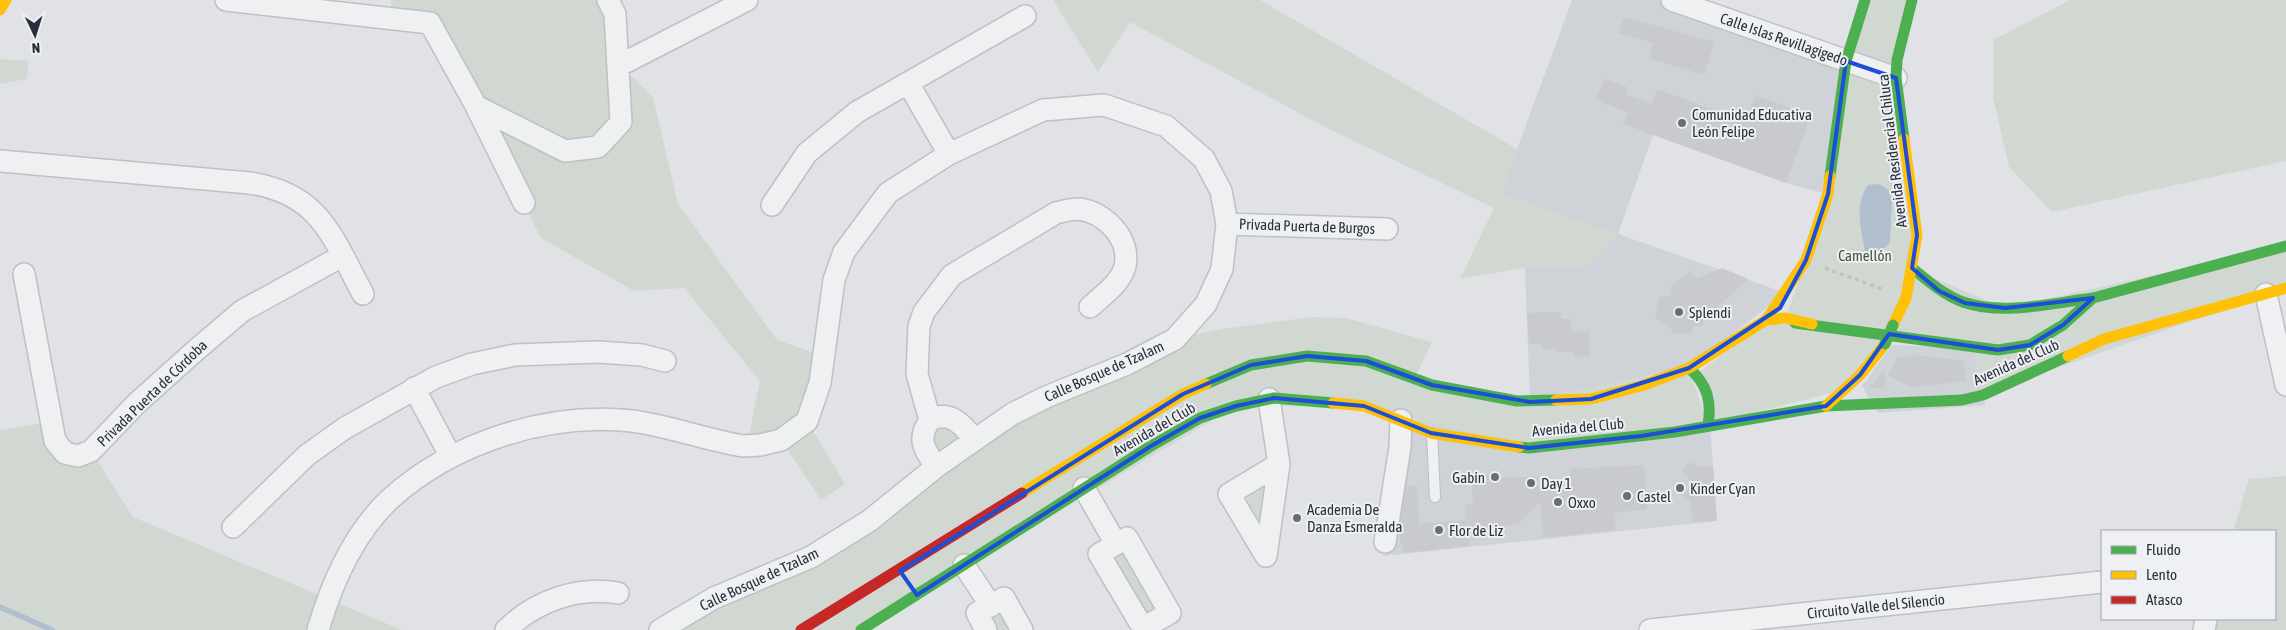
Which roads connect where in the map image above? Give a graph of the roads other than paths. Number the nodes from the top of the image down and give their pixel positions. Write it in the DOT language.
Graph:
graph roads {
  1 [pos="6,0"];
  2 [pos="226,0"];
  3 [pos="608,0"];
  4 [pos="747,0"];
  5 [pos="1672,0"];
  6 [pos="1865,0"];
  7 [pos="1912,0"];
  8 [pos="0,10"];
  9 [pos="1025,16"];
  10 [pos="1846,61"];
  11 [pos="620,65"];
  12 [pos="1896,78"];
  13 [pos="908,83"];
  14 [pos="476,106"];
  15 [pos="949,154"];
  16 [pos="0,161"];
  17 [pos="524,203"];
  18 [pos="772,205"];
  19 [pos="1227,224"];
  20 [pos="1387,229"];
  21 [pos="2286,246"];
  22 [pos="342,256"];
  23 [pos="1912,268"];
  24 [pos="24,274"];
  25 [pos="2276,291"];
  26 [pos="363,294"];
  27 [pos="2093,298"];
  28 [pos="1090,307"];
  29 [pos="1766,320"];
  30 [pos="665,361"];
  31 [pos="1689,368"];
  32 [pos="1860,376"];
  33 [pos="2286,385"];
  34 [pos="414,388"];
  35 [pos="1847,397"];
  36 [pos="1269,399"];
  37 [pos="1875,403"];
  38 [pos="1192,406"];
  39 [pos="1826,406"];
  40 [pos="930,420"];
  41 [pos="1401,420"];
  42 [pos="1708,425"];
  43 [pos="1432,432"];
  44 [pos="974,439"];
  45 [pos="451,457"];
  46 [pos="1278,464"];
  47 [pos="936,467"];
  48 [pos="1084,488"];
  49 [pos="1435,497"];
  50 [pos="233,527"];
  51 [pos="1385,542"];
  52 [pos="1116,544"];
  53 [pos="964,565"];
  54 [pos="2101,582"];
  55 [pos="908,583"];
  56 [pos="618,592"];
  57 [pos="990,606"];
  58 [pos="865,629"];
  59 [pos="318,630"];
  60 [pos="506,630"];
  61 [pos="660,630"];
  62 [pos="801,630"];
  63 [pos="986,630"];
  64 [pos="1022,630"];
  65 [pos="1650,630"];
  1 -- 8 [label="street"];
  2 -- 14 [label="street"];
  3 -- 11 [label="street"];
  4 -- 11 [label="street"];
  5 -- 10 [label="street, Calle Islas Revillagigedo"];
  6 -- 10 [label="street"];
  7 -- 12 [label="street, Avenida Residencial Chiluca"];
  9 -- 13 [label="street"];
  10 -- 12 [label="street, Calle Islas Revillagigedo"];
  10 -- 29 [label="street"];
  11 -- 14 [label="street"];
  12 -- 23 [label="street, Avenida Residencial Chiluca"];
  13 -- 15 [label="street"];
  13 -- 18 [label="street"];
  14 -- 17 [label="street"];
  15 -- 19 [label="street, Calle Bosque de Tzalam"];
  15 -- 45 [label="street, Calle Bosque de Tzalam"];
  16 -- 22 [label="street"];
  19 -- 20 [label="street, Privada Puerta de Burgos"];
  19 -- 44 [label="street, Calle Bosque de Tzalam"];
  21 -- 27 [label="street, Avenida del Club"];
  22 -- 24 [label="street, Privada Puerta de Córdoba"];
  22 -- 26 [label="street"];
  23 -- 27 [label="street"];
  23 -- 32 [label="street, Avenida Residencial Chiluca, bridge"];
  25 -- 33 [label="street"];
  25 -- 37 [label="street, Avenida del Club"];
  27 -- 29 [label="street, Avenida del Club"];
  28 -- 40 [label="street"];
  29 -- 31 [label="street, Avenida del Club"];
  30 -- 34 [label="street"];
  31 -- 38 [label="street, Avenida del Club"];
  31 -- 42 [label="street"];
  32 -- 35 [label="street, Avenida Residencial Chiluca"];
  32 -- 39 [label="street, Avenida Residencial Chiluca"];
  34 -- 45 [label="street"];
  34 -- 50 [label="street"];
  35 -- 37 [label="street"];
  35 -- 39 [label="street"];
  36 -- 38 [label="street, Avenida del Club"];
  36 -- 41 [label="street, Avenida del Club"];
  36 -- 46 [label="street"];
  37 -- 39 [label="street, Avenida del Club"];
  38 -- 48 [label="street, Avenida del Club"];
  38 -- 55 [label="street, Avenida del Club"];
  39 -- 42 [label="street, Avenida del Club"];
  40 -- 44 [label="street"];
  40 -- 47 [label="street"];
  41 -- 43 [label="street, Avenida del Club"];
  41 -- 51 [label="street"];
  42 -- 43 [label="street, Avenida del Club"];
  43 -- 49 [label="lane"];
  44 -- 47 [label="street, Calle Bosque de Tzalam"];
  45 -- 59 [label="street, Calle Bosque de Tzalam"];
  47 -- 61 [label="street, Calle Bosque de Tzalam"];
  48 -- 52 [label="street"];
  48 -- 53 [label="street, Avenida del Club"];
  53 -- 55 [label="street, Avenida del Club"];
  53 -- 57 [label="street"];
  54 -- 65 [label="street, Circuito Valle del Silencio"];
  55 -- 58 [label="street, Avenida del Club"];
  55 -- 62 [label="street, Avenida del Club"];
  56 -- 60 [label="street"];
  57 -- 63 [label="street"];
  57 -- 64 [label="street"];
}
